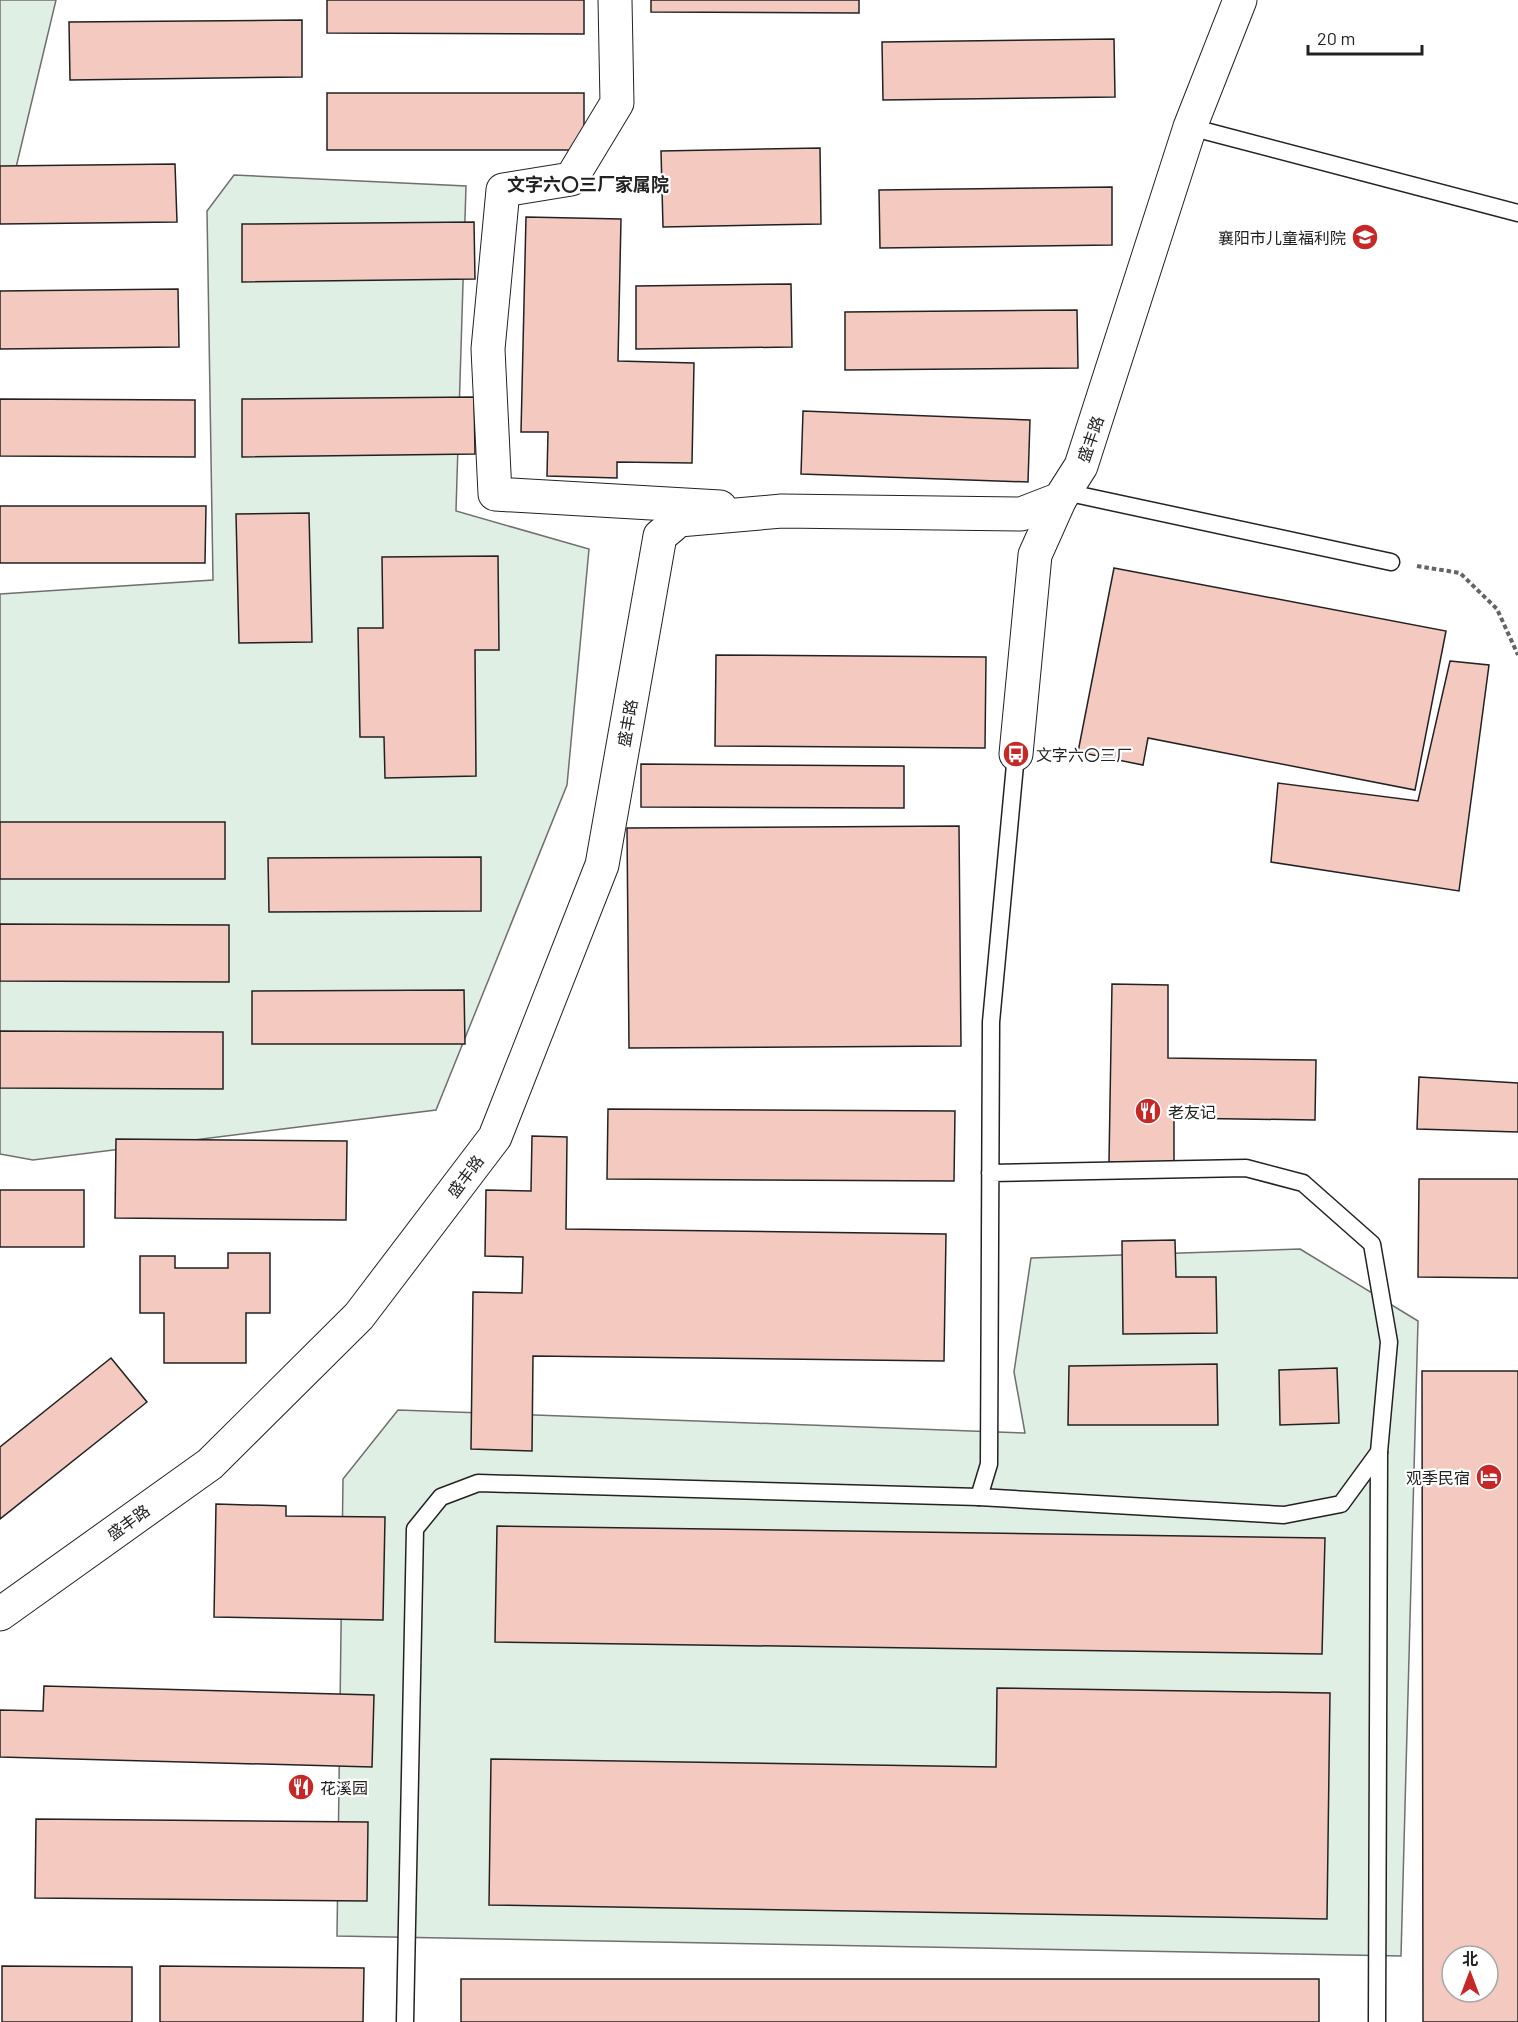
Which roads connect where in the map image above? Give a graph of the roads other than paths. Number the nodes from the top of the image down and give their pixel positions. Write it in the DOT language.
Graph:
graph roads {
  1 [pos="615,0"];
  2 [pos="1240,0"];
  3 [pos="1190,127"];
  4 [pos="1518,213"];
  5 [pos="1063,496"];
  6 [pos="782,511"];
  7 [pos="1391,562"];
  8 [pos="1016,754"];
  9 [pos="990,1173"];
  10 [pos="1380,1452"];
  11 [pos="979,1497"];
  12 [pos="0,1614"];
  13 [pos="405,2022"];
  14 [pos="1377,2022"];
  1 -- 6 [label="street"];
  2 -- 3 [label="street, 盛丰路"];
  3 -- 4 [label="lane"];
  3 -- 5 [label="street, 盛丰路"];
  5 -- 6 [label="street, 盛丰路"];
  5 -- 7 [label="lane"];
  5 -- 8 [label="street"];
  6 -- 12 [label="street, 盛丰路"];
  8 -- 9 [label="lane"];
  9 -- 10 [label="lane"];
  9 -- 11 [label="lane"];
  10 -- 11 [label="lane"];
  10 -- 14 [label="lane"];
  11 -- 13 [label="lane"];
}
